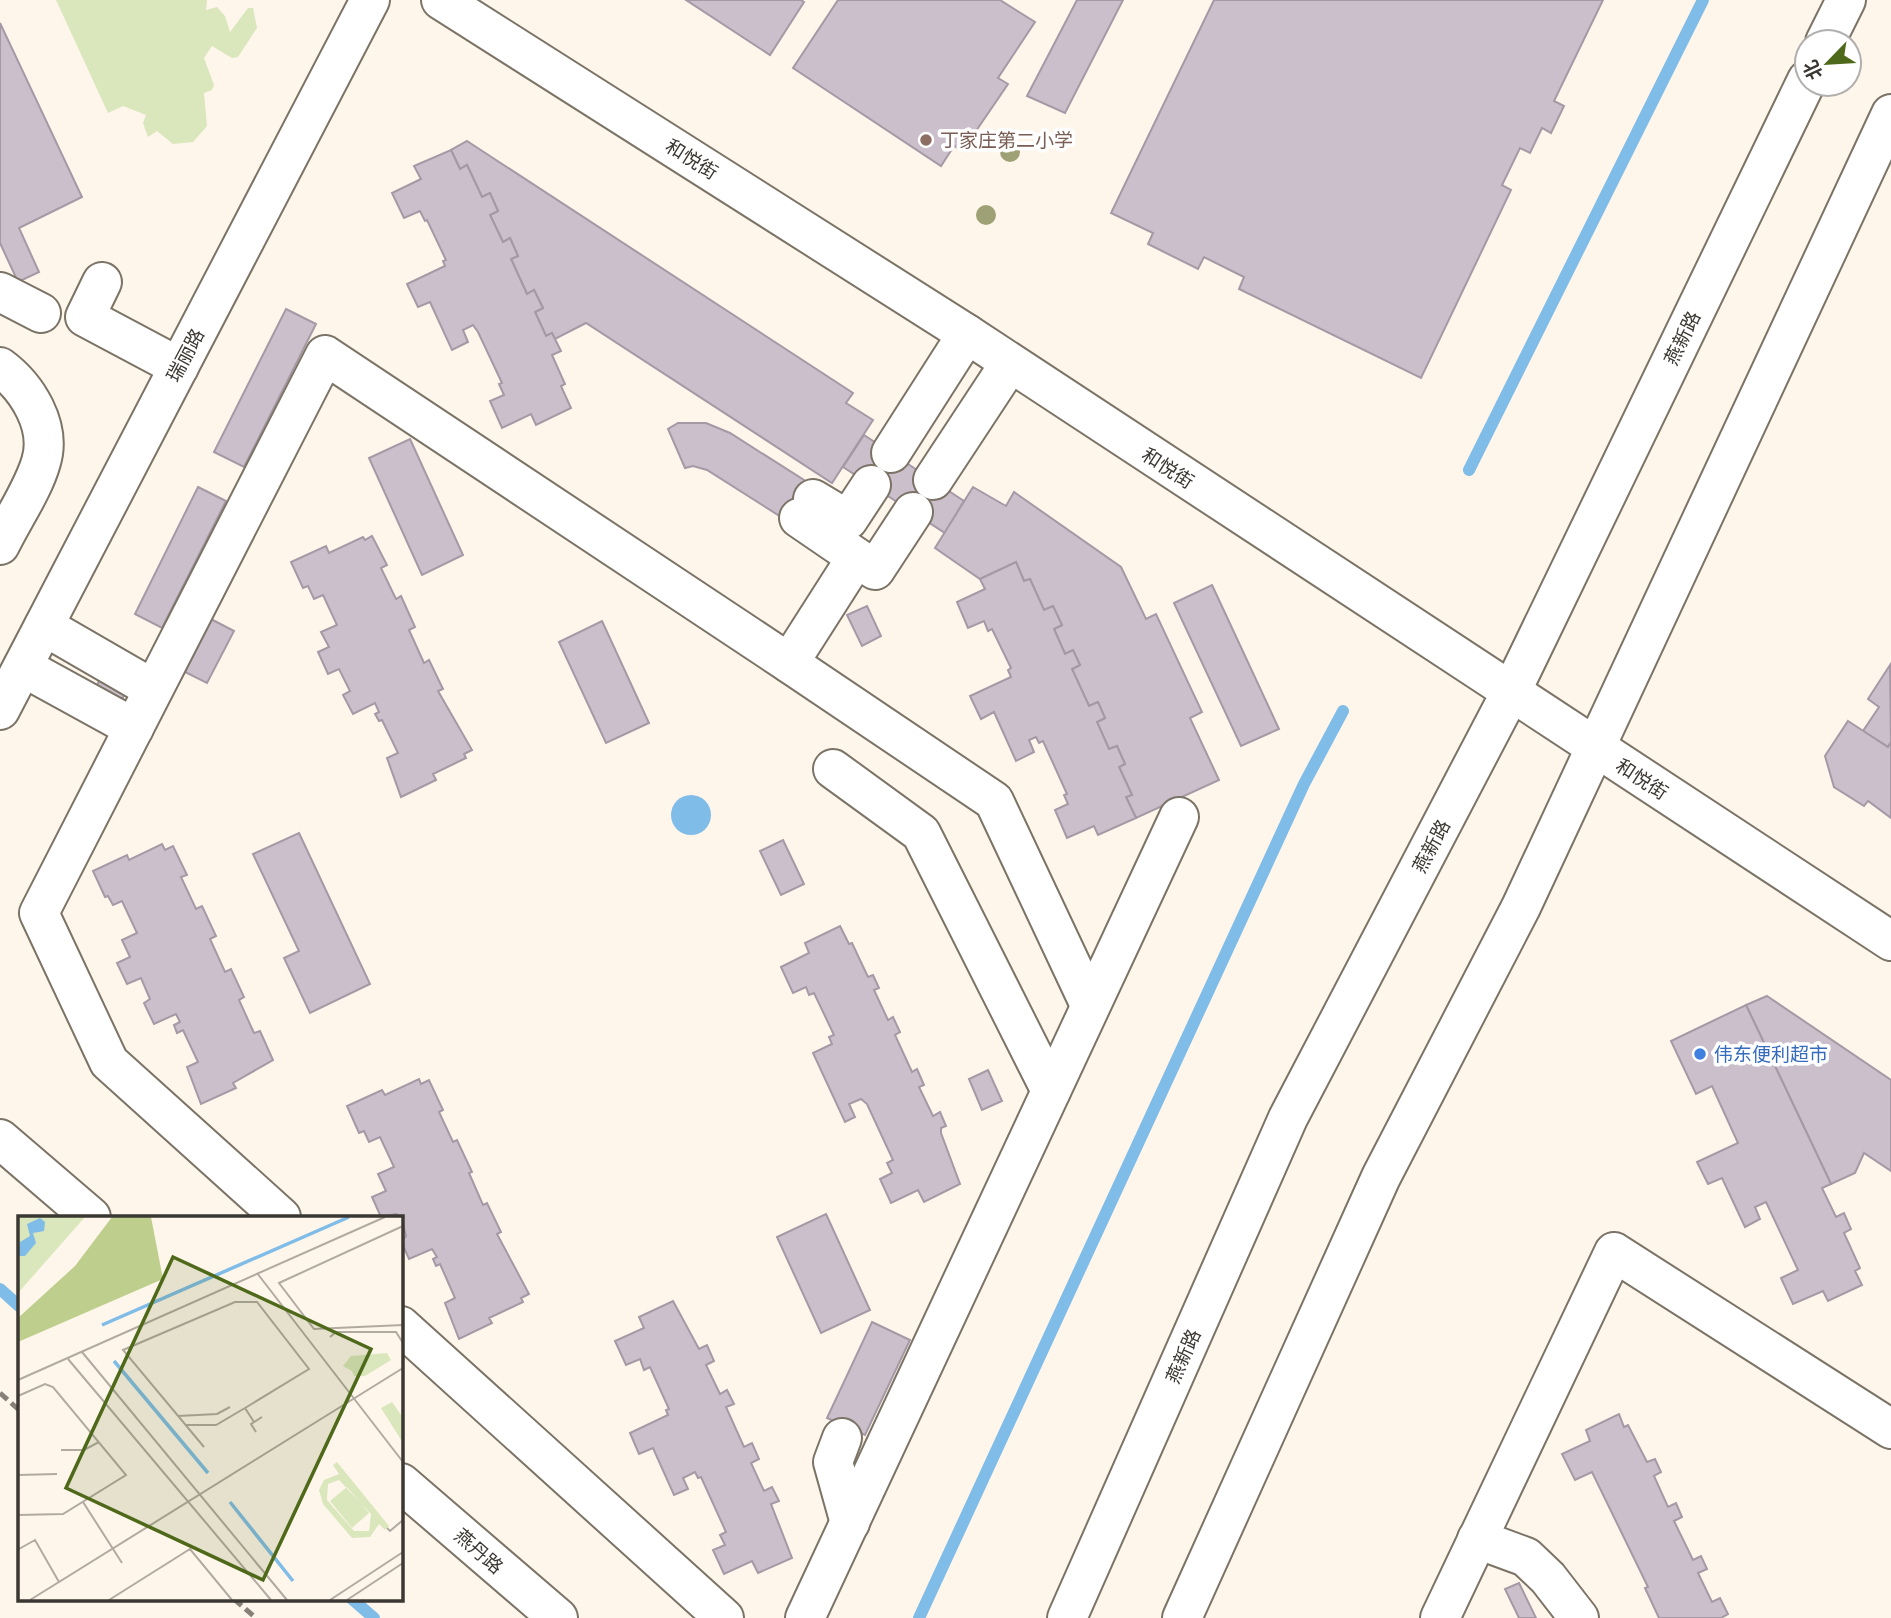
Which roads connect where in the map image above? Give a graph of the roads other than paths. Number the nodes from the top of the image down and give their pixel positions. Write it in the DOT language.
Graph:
graph roads {
  1 [pos="370,0"];
  2 [pos="441,0"];
  3 [pos="1846,0"];
  4 [pos="1832,28"];
  5 [pos="1798,98"];
  6 [pos="1891,114"];
  7 [pos="102,282"];
  8 [pos="0,292"];
  9 [pos="41,313"];
  10 [pos="967,334"];
  11 [pos="1010,363"];
  12 [pos="0,367"];
  13 [pos="178,367"];
  14 [pos="891,453"];
  15 [pos="933,480"];
  16 [pos="871,485"];
  17 [pos="913,512"];
  18 [pos="0,545"];
  19 [pos="856,558"];
  20 [pos="44,626"];
  21 [pos="789,663"];
  22 [pos="23,667"];
  23 [pos="153,689"];
  24 [pos="1512,691"];
  25 [pos="0,710"];
  26 [pos="134,728"];
  27 [pos="1596,748"];
  28 [pos="833,769"];
  29 [pos="1178,817"];
  30 [pos="1891,941"];
  31 [pos="1090,1005"];
  32 [pos="1051,1090"];
  33 [pos="0,1139"];
  34 [pos="90,1216"];
  35 [pos="280,1216"];
  36 [pos="402,1327"];
  37 [pos="1891,1429"];
  38 [pos="842,1438"];
  39 [pos="402,1484"];
  40 [pos="850,1523"];
  41 [pos="1477,1539"];
  42 [pos="558,1618"];
  43 [pos="724,1618"];
  44 [pos="805,1618"];
  45 [pos="1067,1618"];
  46 [pos="1182,1618"];
  47 [pos="1440,1618"];
  48 [pos="1579,1618"];
  1 -- 13 [label="street, 瑞丽路"];
  2 -- 10 [label="street, 和悦街"];
  3 -- 4 [label="street"];
  5 -- 24 [label="street, 燕新路"];
  6 -- 27 [label="street"];
  7 -- 13 [label="street"];
  8 -- 9 [label="street"];
  10 -- 11 [label="street, 和悦街"];
  10 -- 14 [label="street"];
  11 -- 15 [label="street"];
  11 -- 24 [label="street, 和悦街"];
  12 -- 18 [label="street"];
  13 -- 20 [label="street, 瑞丽路"];
  16 -- 19 [label="street"];
  17 -- 19 [label="street"];
  19 -- 21 [label="street"];
  20 -- 22 [label="street, 瑞丽路"];
  20 -- 23 [label="street"];
  21 -- 23 [label="street"];
  21 -- 31 [label="street"];
  22 -- 25 [label="street, 瑞丽路"];
  22 -- 26 [label="street"];
  23 -- 26 [label="street"];
  24 -- 27 [label="street, 和悦街"];
  24 -- 45 [label="street, 燕新路"];
  26 -- 35 [label="street"];
  27 -- 30 [label="street, 和悦街"];
  27 -- 46 [label="street"];
  28 -- 32 [label="street"];
  29 -- 31 [label="street"];
  31 -- 32 [label="street"];
  32 -- 40 [label="street"];
  33 -- 34 [label="street"];
  36 -- 43 [label="street"];
  37 -- 41 [label="street"];
  38 -- 40 [label="street"];
  39 -- 42 [label="street, 燕丹路"];
  40 -- 44 [label="street"];
  41 -- 47 [label="street"];
  41 -- 48 [label="street"];
}
